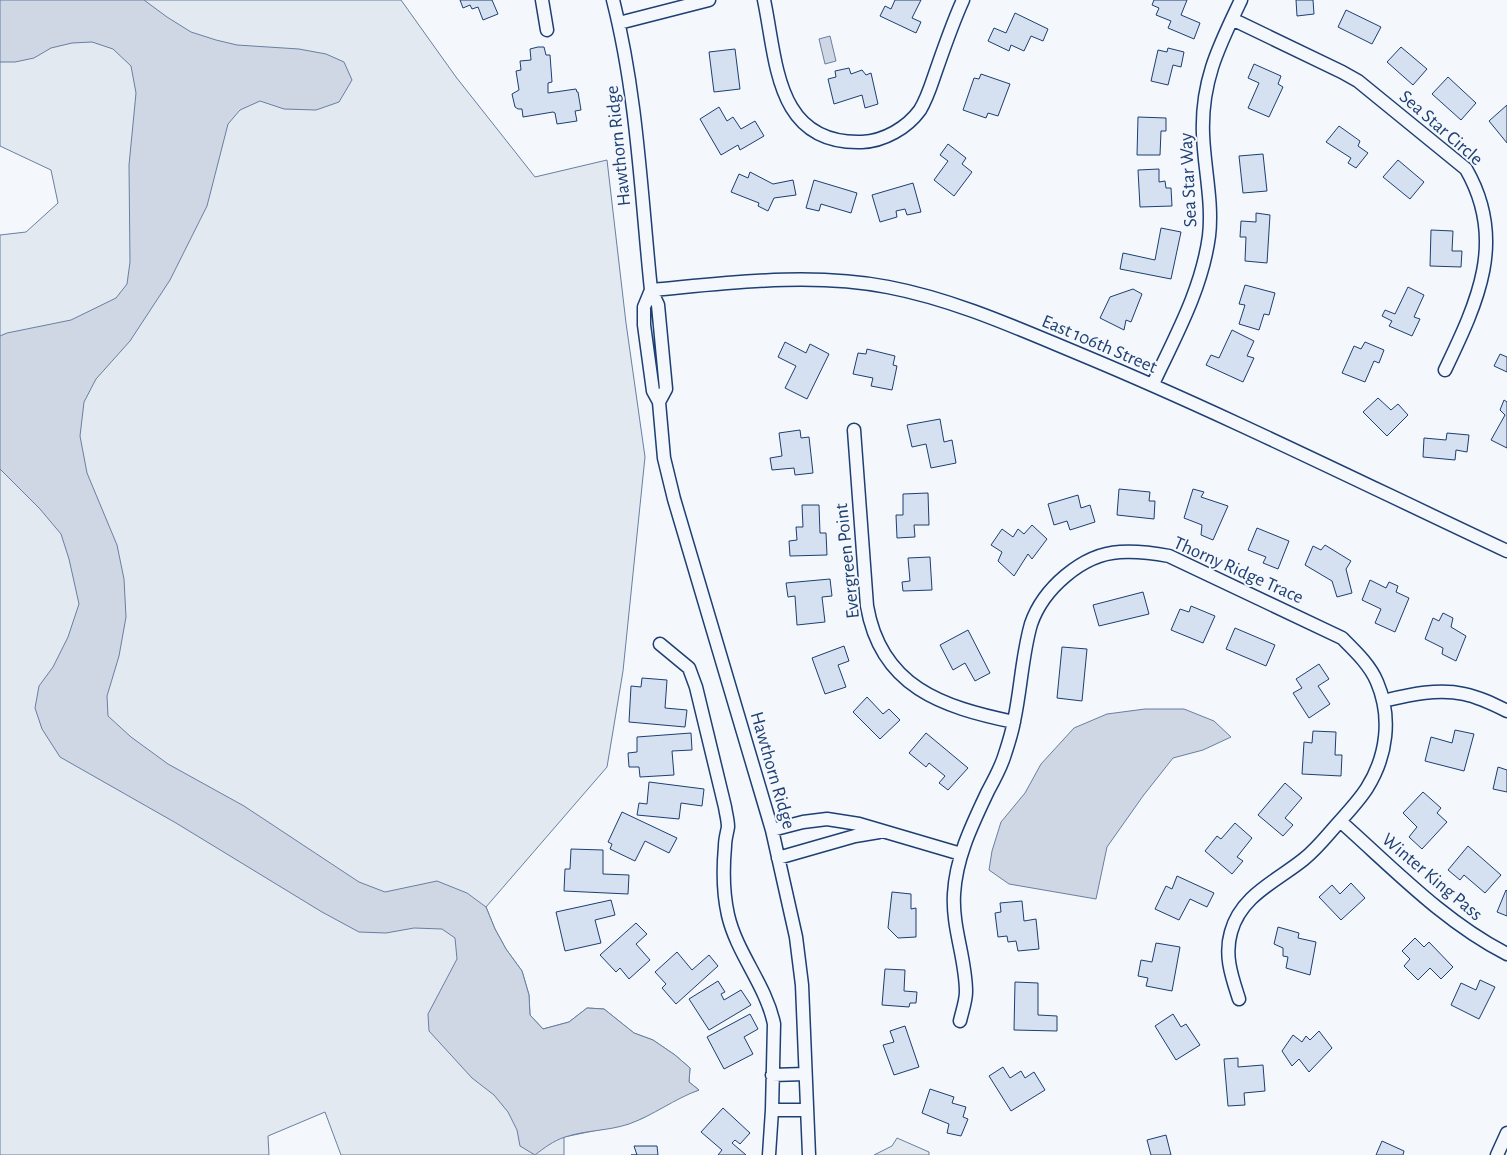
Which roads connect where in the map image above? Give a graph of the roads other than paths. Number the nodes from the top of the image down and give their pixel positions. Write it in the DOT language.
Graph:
graph roads {
  1 [pos="542,0"];
  2 [pos="614,0"];
  3 [pos="709,0"];
  4 [pos="764,0"];
  5 [pos="962,0"];
  6 [pos="1241,0"];
  7 [pos="1232,19"];
  8 [pos="619,23"];
  9 [pos="547,30"];
  10 [pos="651,290"];
  11 [pos="1445,370"];
  12 [pos="1153,384"];
  13 [pos="854,430"];
  14 [pos="1507,552"];
  15 [pos="660,644"];
  16 [pos="1383,701"];
  17 [pos="1507,711"];
  18 [pos="1014,722"];
  19 [pos="1340,821"];
  20 [pos="772,830"];
  21 [pos="884,831"];
  22 [pos="961,854"];
  23 [pos="778,858"];
  24 [pos="1507,954"];
  25 [pos="1239,999"];
  26 [pos="960,1021"];
  27 [pos="805,1074"];
  28 [pos="772,1075"];
  29 [pos="772,1110"];
  30 [pos="807,1110"];
  31 [pos="1507,1133"];
  32 [pos="769,1155"];
  33 [pos="809,1155"];
  34 [pos="1496,1155"];
  1 -- 9 [label="street"];
  2 -- 8 [label="street, Hawthorn Ridge"];
  3 -- 8 [label="street"];
  4 -- 5 [label="street"];
  6 -- 7 [label="street, Sea Star Way"];
  7 -- 11 [label="street, Sea Star Circle"];
  7 -- 12 [label="street, Sea Star Way"];
  8 -- 10 [label="street, Hawthorn Ridge"];
  10 -- 12 [label="street, East 106th Street"];
  10 -- 20 [label="street, Hawthorn Ridge"];
  12 -- 14 [label="street, East 106th Street"];
  13 -- 18 [label="street, Evergreen Point"];
  15 -- 28 [label="street"];
  16 -- 17 [label="street"];
  16 -- 18 [label="street, Thorny Ridge Trace"];
  16 -- 19 [label="street, Thorny Ridge Trace"];
  18 -- 22 [label="street, Thorny Ridge Trace"];
  19 -- 24 [label="street, Winter King Pass"];
  19 -- 25 [label="street, Thorny Ridge Trace"];
  20 -- 21 [label="street"];
  20 -- 23 [label="street, Hawthorn Ridge"];
  21 -- 22 [label="street"];
  21 -- 23 [label="street"];
  22 -- 26 [label="street, Thorny Ridge Trace"];
  23 -- 27 [label="street, Hawthorn Ridge"];
  27 -- 28 [label="street"];
  27 -- 30 [label="street, Hawthorn Ridge"];
  28 -- 29 [label="street"];
  29 -- 30 [label="street"];
  29 -- 32 [label="street"];
  30 -- 33 [label="street, Hawthorn Ridge"];
  31 -- 34 [label="street"];
}
